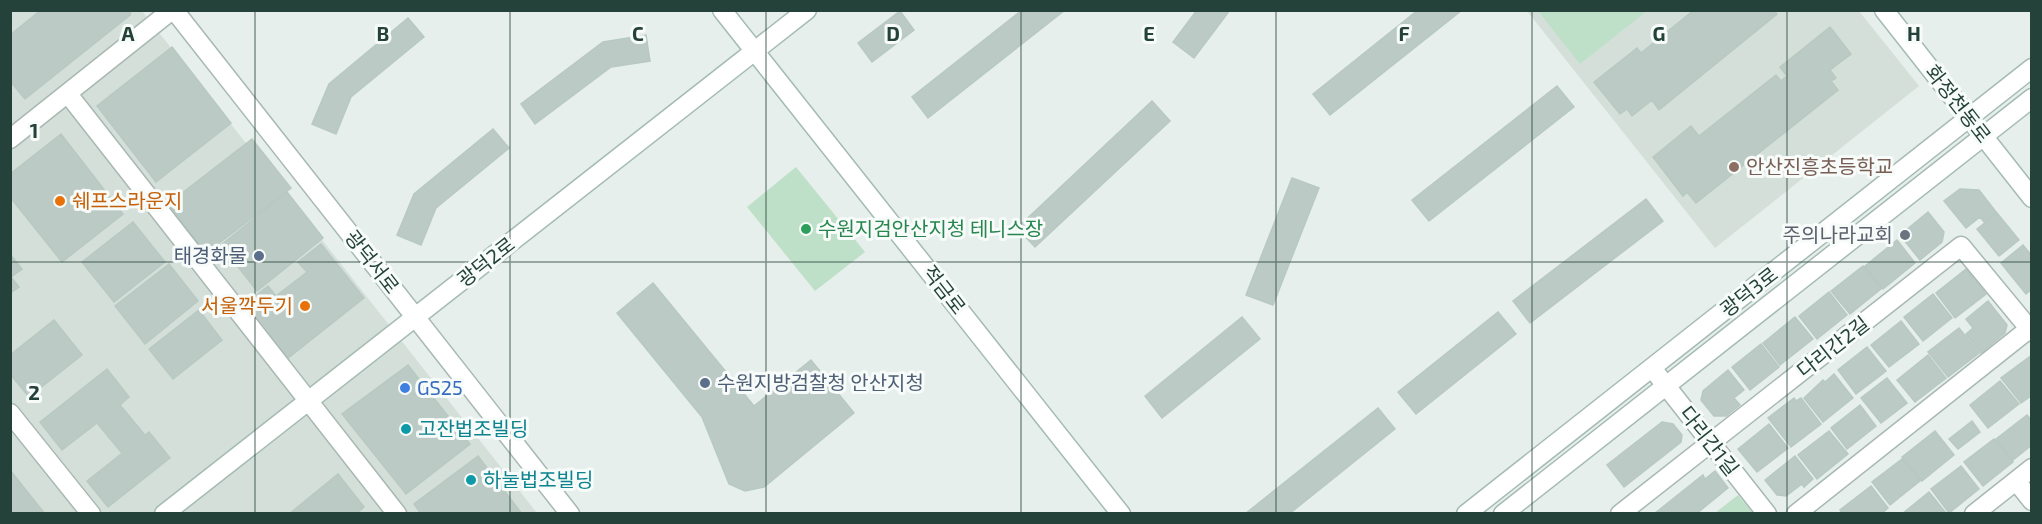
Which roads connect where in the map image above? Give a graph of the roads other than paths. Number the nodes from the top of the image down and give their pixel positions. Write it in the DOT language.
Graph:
graph roads {
  1 [pos="173,10"];
  2 [pos="723,10"];
  3 [pos="807,10"];
  4 [pos="1884,10"];
  5 [pos="754,51"];
  6 [pos="2031,68"];
  7 [pos="68,94"];
  8 [pos="2031,98"];
  9 [pos="1970,119"];
  10 [pos="1983,136"];
  11 [pos="10,139"];
  12 [pos="2031,198"];
  13 [pos="416,317"];
  14 [pos="2030,331"];
  15 [pos="1652,368"];
  16 [pos="1666,386"];
  17 [pos="309,401"];
  18 [pos="10,412"];
  19 [pos="1711,443"];
  20 [pos="2031,468"];
  21 [pos="2016,481"];
  22 [pos="2031,501"];
  23 [pos="91,513"];
  24 [pos="164,513"];
  25 [pos="397,513"];
  26 [pos="570,513"];
  27 [pos="1121,513"];
  28 [pos="1466,513"];
  29 [pos="1503,513"];
  30 [pos="1623,513"];
  31 [pos="1767,513"];
  32 [pos="1796,513"];
  33 [pos="1974,513"];
  1 -- 7 [label="street"];
  1 -- 13 [label="street, 광덕서로"];
  2 -- 5 [label="street, 적금로"];
  3 -- 5 [label="street, 광덕2로"];
  4 -- 9 [label="street, 화정천동로"];
  5 -- 13 [label="street, 광덕2로"];
  5 -- 27 [label="street, 적금로"];
  6 -- 9 [label="street, 광덕3로"];
  7 -- 11 [label="street"];
  7 -- 17 [label="street"];
  8 -- 10 [label="street, 광덕3로"];
  9 -- 10 [label="street, 화정천동로"];
  9 -- 15 [label="street, 광덕3로"];
  10 -- 12 [label="street, 화정천동로"];
  10 -- 16 [label="street, 광덕3로"];
  13 -- 17 [label="street, 광덕2로"];
  13 -- 26 [label="street, 광덕서로"];
  14 -- 19 [label="street, 다리간2길"];
  14 -- 32 [label="street, 다리간2길"];
  15 -- 16 [label="street, 다리간1길"];
  15 -- 28 [label="street, 광덕3로"];
  16 -- 19 [label="street, 다리간1길"];
  16 -- 29 [label="street, 광덕3로"];
  17 -- 24 [label="street, 광덕2로"];
  17 -- 25 [label="street"];
  18 -- 23 [label="street"];
  19 -- 30 [label="street, 다리간2길"];
  19 -- 31 [label="street, 다리간1길"];
  20 -- 21 [label="street"];
  21 -- 22 [label="street"];
  21 -- 33 [label="street"];
}
